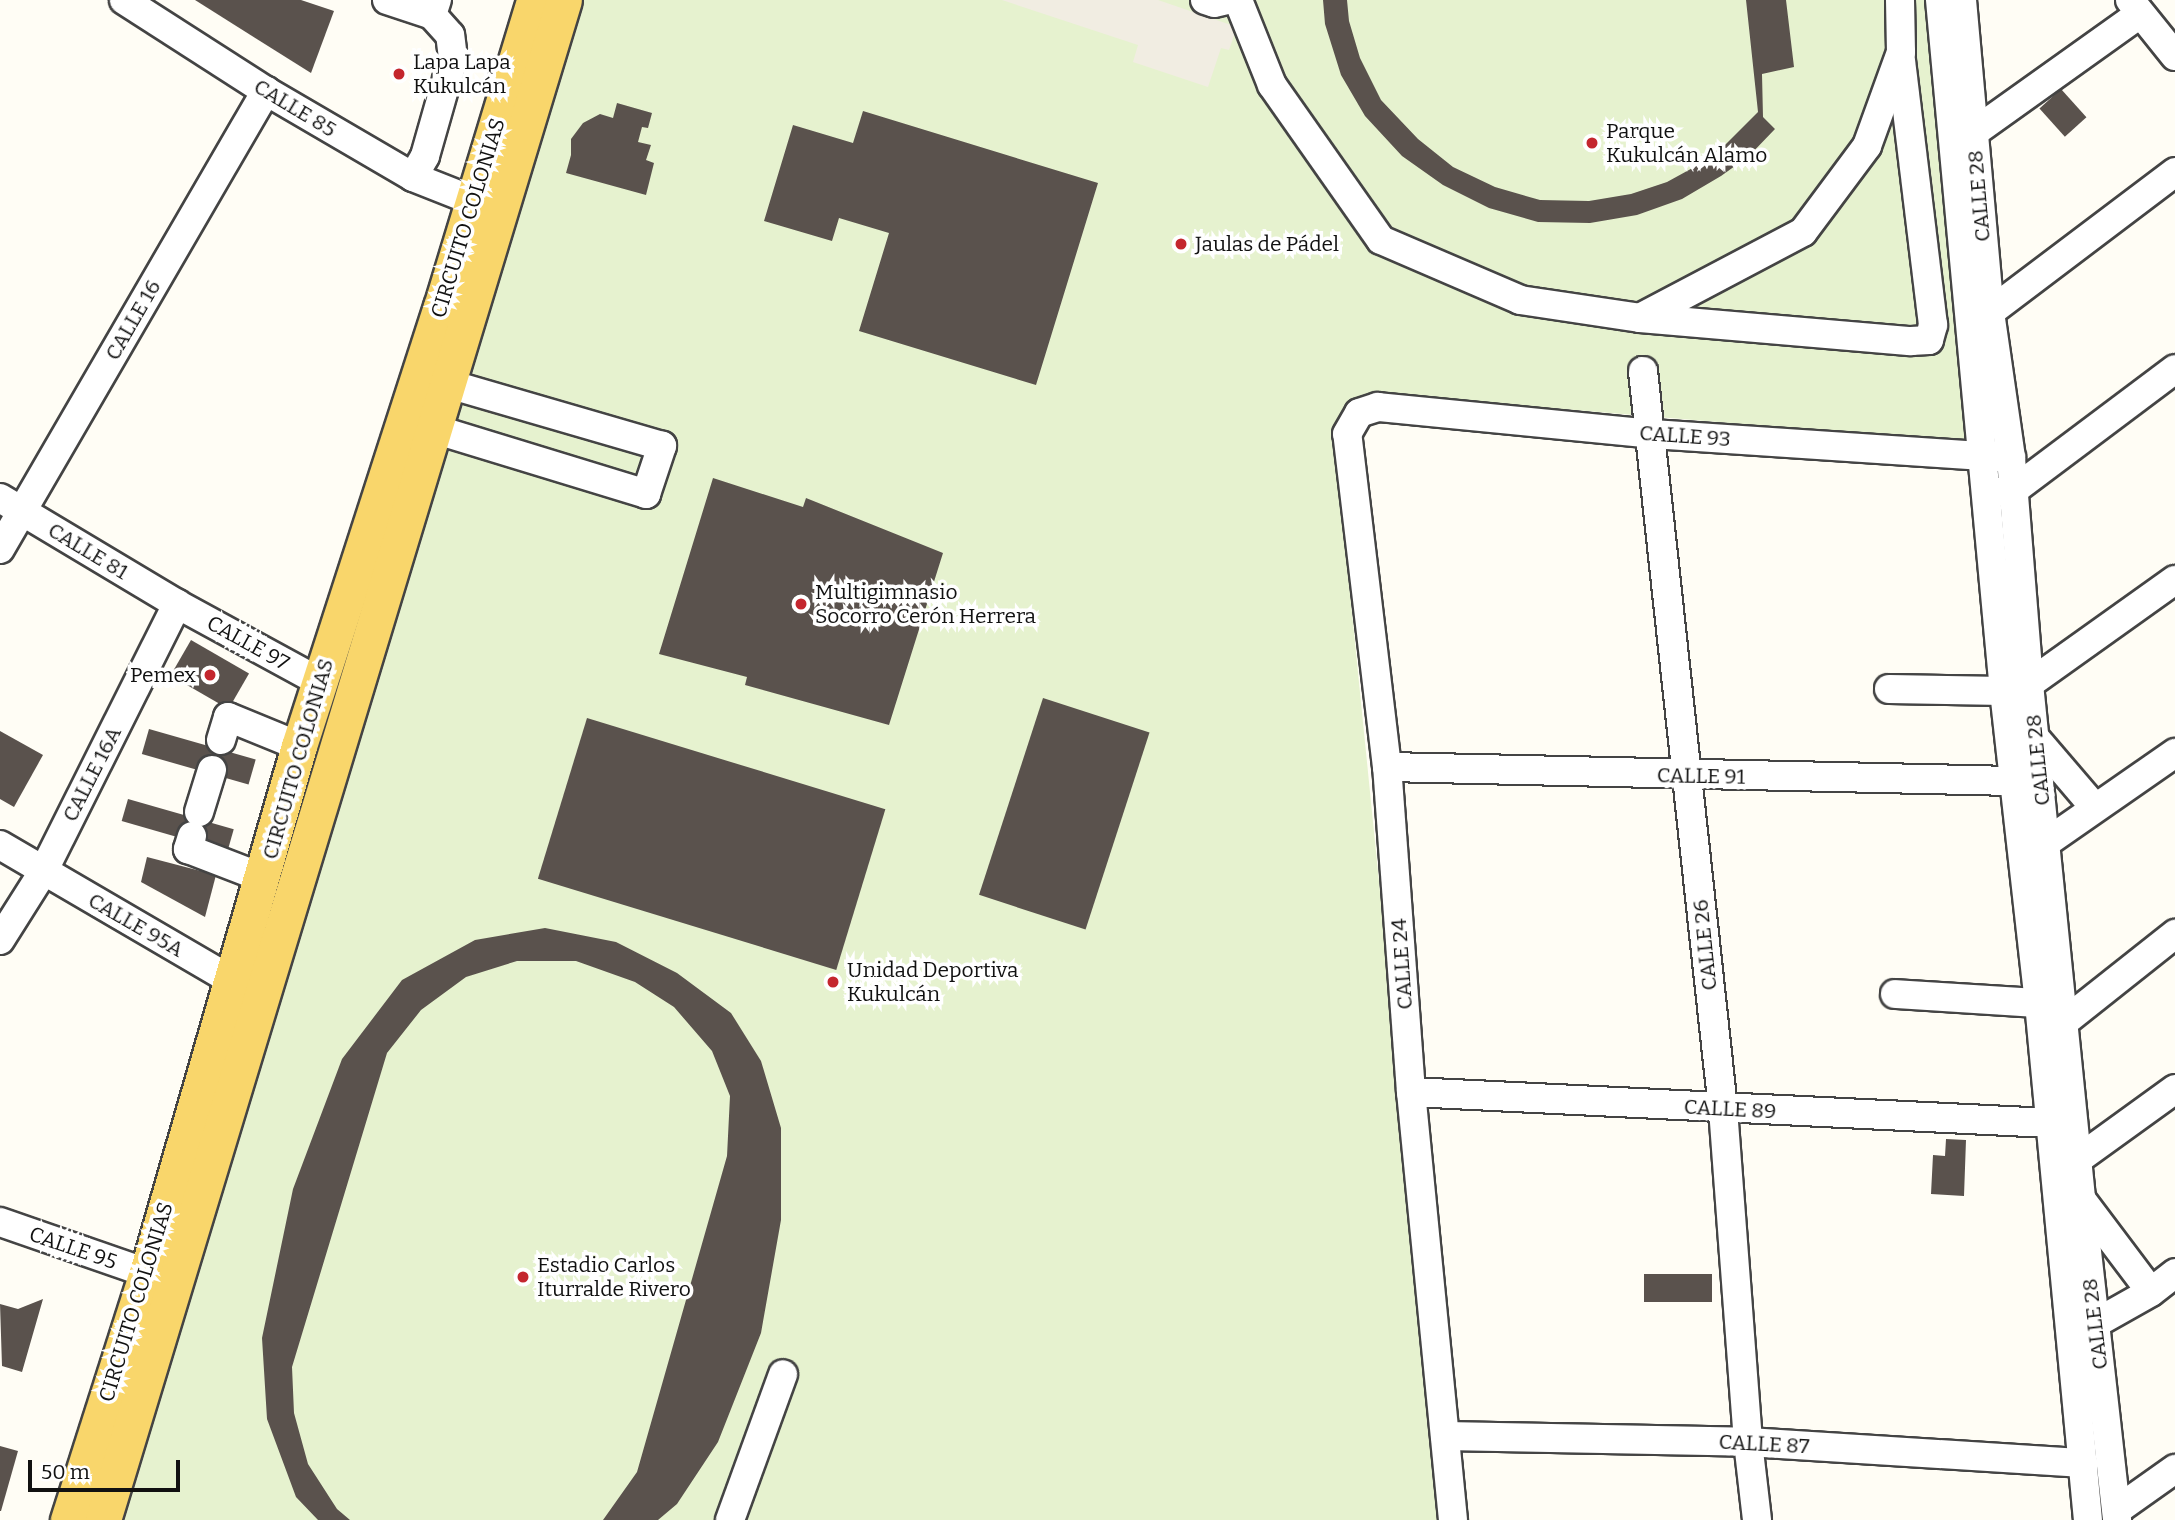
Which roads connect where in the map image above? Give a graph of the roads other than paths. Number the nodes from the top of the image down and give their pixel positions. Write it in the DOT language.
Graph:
graph roads {
  1 [pos="124,0"];
  2 [pos="387,0"];
  3 [pos="534,0"];
  4 [pos="564,0"];
  5 [pos="1205,0"];
  6 [pos="1227,0"];
  7 [pos="1238,0"];
  8 [pos="1951,7"];
  9 [pos="2135,7"];
  10 [pos="434,8"];
  11 [pos="1901,10"];
  12 [pos="1900,52"];
  13 [pos="2175,56"];
  14 [pos="266,91"];
  15 [pos="1973,133"];
  16 [pos="2175,172"];
  17 [pos="413,177"];
  18 [pos="474,201"];
  19 [pos="455,311"];
  20 [pos="1990,312"];
  21 [pos="1640,318"];
  22 [pos="2175,369"];
  23 [pos="1643,371"];
  24 [pos="448,384"];
  25 [pos="1359,413"];
  26 [pos="434,429"];
  27 [pos="1651,433"];
  28 [pos="1982,457"];
  29 [pos="2011,458"];
  30 [pos="2014,490"];
  31 [pos="1986,493"];
  32 [pos="11,504"];
  33 [pos="0,549"];
  34 [pos="2175,580"];
  35 [pos="177,604"];
  36 [pos="320,682"];
  37 [pos="2017,688"];
  38 [pos="1889,689"];
  39 [pos="221,740"];
  40 [pos="2037,740"];
  41 [pos="299,746"];
  42 [pos="2175,753"];
  43 [pos="1387,768"];
  44 [pos="212,770"];
  45 [pos="1685,776"];
  46 [pos="2015,781"];
  47 [pos="2095,808"];
  48 [pos="2047,842"];
  49 [pos="0,845"];
  50 [pos="43,872"];
  51 [pos="263,878"];
  52 [pos="2175,934"];
  53 [pos="0,940"];
  54 [pos="229,979"];
  55 [pos="1895,994"];
  56 [pos="2039,1003"];
  57 [pos="2064,1022"];
  58 [pos="2175,1089"];
  59 [pos="1411,1093"];
  60 [pos="1723,1109"];
  61 [pos="2049,1123"];
  62 [pos="2077,1160"];
  63 [pos="2081,1198"];
  64 [pos="0,1222"];
  65 [pos="147,1273"];
  66 [pos="2175,1273"];
  67 [pos="2151,1292"];
  68 [pos="2084,1331"];
  69 [pos="783,1374"];
  70 [pos="1445,1436"];
  71 [pos="1748,1443"];
  72 [pos="2083,1463"];
  73 [pos="2175,1469"];
  74 [pos="2117,1515"];
  75 [pos="68,1520"];
  76 [pos="103,1520"];
  77 [pos="730,1520"];
  78 [pos="1453,1520"];
  79 [pos="1757,1520"];
  80 [pos="2088,1520"];
  1 -- 14 [label="street, CALLE 85"];
  2 -- 10 [label="street"];
  3 -- 18 [label="main road, CIRCUITO COLONIAS"];
  4 -- 19 [label="main road, CIRCUITO COLONIAS"];
  5 -- 6 [label="street"];
  7 -- 21 [label="street"];
  8 -- 11 [label="street"];
  8 -- 15 [label="street, CALLE 28"];
  8 -- 28 [label="street, CALLE 28"];
  9 -- 13 [label="street"];
  9 -- 15 [label="street"];
  10 -- 17 [label="street"];
  11 -- 12 [label="street"];
  12 -- 21 [label="street"];
  12 -- 21 [label="street"];
  14 -- 17 [label="street, CALLE 85"];
  14 -- 32 [label="street, CALLE 16"];
  15 -- 20 [label="street, CALLE 28"];
  16 -- 20 [label="street"];
  17 -- 18 [label="street, CALLE 85"];
  18 -- 19 [label="main road, CIRCUITO COLONIAS"];
  19 -- 24 [label="main road, CIRCUITO COLONIAS"];
  19 -- 36 [label="main road, CIRCUITO COLONIAS"];
  20 -- 29 [label="street, CALLE 28"];
  22 -- 30 [label="street"];
  23 -- 27 [label="street, CALLE 26"];
  24 -- 26 [label="main road, CIRCUITO COLONIAS"];
  24 -- 26 [label="street"];
  25 -- 27 [label="street, CALLE 93"];
  25 -- 43 [label="street, CALLE 24"];
  26 -- 76 [label="main road, CIRCUITO COLONIAS"];
  27 -- 28 [label="street, CALLE 93"];
  27 -- 45 [label="street, CALLE 26"];
  28 -- 29 [label="street, CALLE 93"];
  28 -- 31 [label="street, CALLE 28"];
  29 -- 30 [label="street, CALLE 28"];
  30 -- 31 [label="street"];
  30 -- 37 [label="street, CALLE 28"];
  31 -- 37 [label="street, CALLE 28"];
  32 -- 33 [label="street, CALLE 16"];
  32 -- 35 [label="street, CALLE 81"];
  34 -- 37 [label="street"];
  35 -- 36 [label="street, CALLE 97"];
  35 -- 50 [label="street, CALLE 16A"];
  36 -- 41 [label="main road, CIRCUITO COLONIAS"];
  37 -- 38 [label="street"];
  37 -- 40 [label="street, CALLE 28"];
  37 -- 46 [label="street, CALLE 28"];
  39 -- 41 [label="street"];
  40 -- 47 [label="street"];
  40 -- 48 [label="street, CALLE 28"];
  41 -- 51 [label="main road, CIRCUITO COLONIAS"];
  42 -- 47 [label="street"];
  43 -- 45 [label="street, CALLE 91"];
  43 -- 59 [label="street, CALLE 24"];
  44 -- 51 [label="street"];
  45 -- 46 [label="street, CALLE 91"];
  45 -- 60 [label="street, CALLE 26"];
  46 -- 56 [label="street, CALLE 28"];
  47 -- 48 [label="street"];
  48 -- 57 [label="street, CALLE 28"];
  49 -- 50 [label="street, CALLE 95A"];
  50 -- 53 [label="street, CALLE 16A"];
  50 -- 54 [label="street, CALLE 95A"];
  51 -- 54 [label="main road, CIRCUITO COLONIAS"];
  52 -- 57 [label="street"];
  54 -- 65 [label="main road, CIRCUITO COLONIAS"];
  55 -- 56 [label="street"];
  56 -- 61 [label="street, CALLE 28"];
  57 -- 62 [label="street, CALLE 28"];
  58 -- 62 [label="street"];
  59 -- 60 [label="street, CALLE 89"];
  59 -- 70 [label="street, CALLE 24"];
  60 -- 61 [label="street, CALLE 89"];
  60 -- 71 [label="street, CALLE 26"];
  61 -- 68 [label="street, CALLE 28"];
  62 -- 63 [label="street, CALLE 28"];
  63 -- 67 [label="street"];
  63 -- 68 [label="street, CALLE 28"];
  64 -- 65 [label="street, CALLE 95"];
  65 -- 75 [label="main road, CIRCUITO COLONIAS"];
  66 -- 67 [label="street"];
  67 -- 68 [label="street"];
  68 -- 72 [label="street, CALLE 28"];
  68 -- 74 [label="street, CALLE 28"];
  69 -- 77 [label="street"];
  70 -- 71 [label="street, CALLE 87"];
  70 -- 78 [label="street, CALLE 24"];
  71 -- 72 [label="street, CALLE 87"];
  71 -- 79 [label="street, CALLE 26"];
  72 -- 80 [label="street, CALLE 28"];
  73 -- 74 [label="street"];
}
